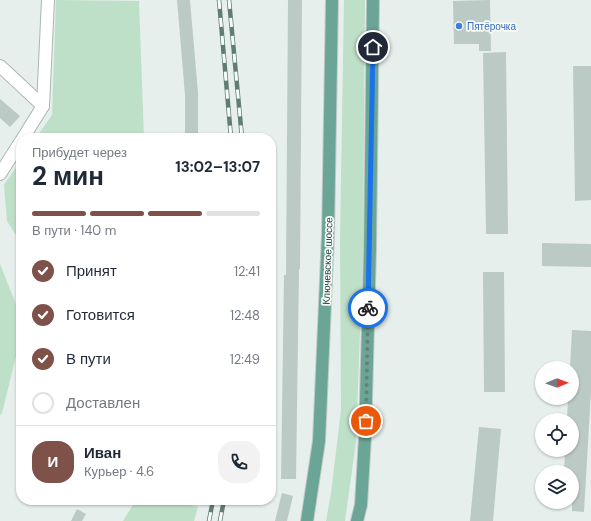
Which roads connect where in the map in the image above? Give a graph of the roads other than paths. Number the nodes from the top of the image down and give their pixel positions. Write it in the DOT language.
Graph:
graph roads {
  1 [pos="48,0"];
  2 [pos="332,0"];
  3 [pos="373,0"];
  4 [pos="0,66"];
  5 [pos="43,106"];
  6 [pos="26,133"];
  7 [pos="16,149"];
  8 [pos="0,174"];
  9 [pos="307,521"];
  10 [pos="357,521"];
  1 -- 5 [label="street"];
  2 -- 9 [label="main road, Ключевское шоссе"];
  3 -- 10 [label="main road"];
  4 -- 5 [label="street"];
  5 -- 6 [label="street"];
  7 -- 8 [label="street"];
}
